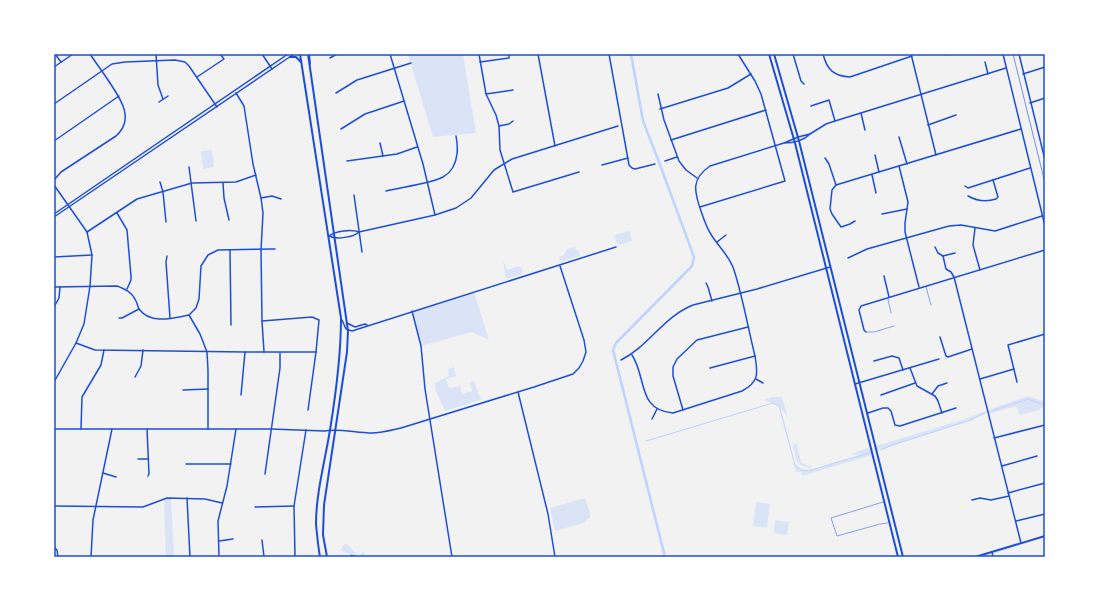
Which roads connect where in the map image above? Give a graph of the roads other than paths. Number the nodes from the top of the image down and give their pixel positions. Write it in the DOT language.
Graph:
graph roads {
  1 [pos="55,54"];
  2 [pos="73,54"];
  3 [pos="90,54"];
  4 [pos="156,54"];
  5 [pos="220,54"];
  6 [pos="262,54"];
  7 [pos="288,54"];
  8 [pos="294,54"];
  9 [pos="300,54"];
  10 [pos="308,54"];
  11 [pos="337,54"];
  12 [pos="390,54"];
  13 [pos="479,54"];
  14 [pos="508,54"];
  15 [pos="538,54"];
  16 [pos="609,54"];
  17 [pos="738,54"];
  18 [pos="768,54"];
  19 [pos="774,54"];
  20 [pos="793,54"];
  21 [pos="822,54"];
  22 [pos="1003,54"];
  23 [pos="1019,54"];
  24 [pos="911,55"];
  25 [pos="290,57"];
  26 [pos="330,58"];
  27 [pos="155,61"];
  28 [pos="61,62"];
  29 [pos="480,62"];
  30 [pos="985,62"];
  31 [pos="410,63"];
  32 [pos="302,64"];
  33 [pos="270,66"];
  34 [pos="54,67"];
  35 [pos="394,68"];
  36 [pos="1006,68"];
  37 [pos="1045,68"];
  38 [pos="273,69"];
  39 [pos="101,71"];
  40 [pos="751,74"];
  41 [pos="988,74"];
  42 [pos="1024,74"];
  43 [pos="197,78"];
  44 [pos="804,84"];
  45 [pos="513,90"];
  46 [pos="235,91"];
  47 [pos="336,93"];
  48 [pos="237,94"];
  49 [pos="486,94"];
  50 [pos="658,94"];
  51 [pos="921,94"];
  52 [pos="119,96"];
  53 [pos="168,96"];
  54 [pos="1045,98"];
  55 [pos="163,99"];
  56 [pos="404,101"];
  57 [pos="159,102"];
  58 [pos="1030,103"];
  59 [pos="54,104"];
  60 [pos="214,104"];
  61 [pos="811,106"];
  62 [pos="216,107"];
  63 [pos="660,109"];
  64 [pos="766,110"];
  65 [pos="861,113"];
  66 [pos="956,115"];
  67 [pos="513,121"];
  68 [pos="835,121"];
  69 [pos="928,124"];
  70 [pos="499,126"];
  71 [pos="618,126"];
  72 [pos="341,129"];
  73 [pos="1021,129"];
  74 [pos="865,130"];
  75 [pos="810,134"];
  76 [pos="456,136"];
  77 [pos="798,136"];
  78 [pos="899,137"];
  79 [pos="794,138"];
  80 [pos="54,140"];
  81 [pos="672,140"];
  82 [pos="800,141"];
  83 [pos="380,143"];
  84 [pos="784,143"];
  85 [pos="795,143"];
  86 [pos="554,146"];
  87 [pos="774,146"];
  88 [pos="418,147"];
  89 [pos="1045,147"];
  90 [pos="1042,148"];
  91 [pos="875,155"];
  92 [pos="936,155"];
  93 [pos="383,156"];
  94 [pos="677,157"];
  95 [pos="628,158"];
  96 [pos="825,158"];
  97 [pos="1045,160"];
  98 [pos="347,161"];
  99 [pos="666,161"];
  100 [pos="504,163"];
  101 [pos="655,164"];
  102 [pos="907,164"];
  103 [pos="602,165"];
  104 [pos="899,166"];
  105 [pos="189,167"];
  106 [pos="1030,168"];
  107 [pos="579,172"];
  108 [pos="880,172"];
  109 [pos="872,174"];
  110 [pos="256,175"];
  111 [pos="698,178"];
  112 [pos="54,180"];
  113 [pos="993,180"];
  114 [pos="160,182"];
  115 [pos="428,182"];
  116 [pos="192,183"];
  117 [pos="223,183"];
  118 [pos="54,184"];
  119 [pos="836,185"];
  120 [pos="965,186"];
  121 [pos="386,191"];
  122 [pos="163,192"];
  123 [pos="876,193"];
  124 [pos="354,195"];
  125 [pos="968,196"];
  126 [pos="261,198"];
  127 [pos="281,199"];
  128 [pos="68,204"];
  129 [pos="70,207"];
  130 [pos="700,207"];
  131 [pos="907,209"];
  132 [pos="117,213"];
  133 [pos="54,214"];
  134 [pos="882,214"];
  135 [pos="435,215"];
  136 [pos="1042,216"];
  137 [pos="54,217"];
  138 [pos="229,220"];
  139 [pos="196,221"];
  140 [pos="855,221"];
  141 [pos="166,222"];
  142 [pos="1045,226"];
  143 [pos="975,228"];
  144 [pos="87,232"];
  145 [pos="341,232"];
  146 [pos="360,232"];
  147 [pos="334,233"];
  148 [pos="726,235"];
  149 [pos="329,236"];
  150 [pos="341,237"];
  151 [pos="906,237"];
  152 [pos="335,238"];
  153 [pos="717,242"];
  154 [pos="616,247"];
  155 [pos="935,247"];
  156 [pos="275,249"];
  157 [pos="230,250"];
  158 [pos="261,250"];
  159 [pos="1045,250"];
  160 [pos="362,252"];
  161 [pos="955,253"];
  162 [pos="92,255"];
  163 [pos="167,256"];
  164 [pos="943,256"];
  165 [pos="54,257"];
  166 [pos="848,258"];
  167 [pos="560,266"];
  168 [pos="831,267"];
  169 [pos="826,268"];
  170 [pos="980,270"];
  171 [pos="884,276"];
  172 [pos="954,277"];
  173 [pos="706,283"];
  174 [pos="54,286"];
  175 [pos="90,286"];
  176 [pos="926,286"];
  177 [pos="60,287"];
  178 [pos="919,288"];
  179 [pos="126,290"];
  180 [pos="740,293"];
  181 [pos="888,297"];
  182 [pos="712,301"];
  183 [pos="931,306"];
  184 [pos="54,307"];
  185 [pos="139,309"];
  186 [pos="412,311"];
  187 [pos="891,313"];
  188 [pos="189,316"];
  189 [pos="119,318"];
  190 [pos="170,318"];
  191 [pos="322,318"];
  192 [pos="341,318"];
  193 [pos="318,320"];
  194 [pos="262,321"];
  195 [pos="347,323"];
  196 [pos="231,325"];
  197 [pos="367,325"];
  198 [pos="894,326"];
  199 [pos="748,327"];
  200 [pos="348,331"];
  201 [pos="866,332"];
  202 [pos="1045,334"];
  203 [pos="940,338"];
  204 [pos="76,343"];
  205 [pos="972,349"];
  206 [pos="104,350"];
  207 [pos="144,350"];
  208 [pos="207,352"];
  209 [pos="245,352"];
  210 [pos="264,352"];
  211 [pos="280,352"];
  212 [pos="316,352"];
  213 [pos="632,355"];
  214 [pos="755,356"];
  215 [pos="940,359"];
  216 [pos="621,360"];
  217 [pos="874,361"];
  218 [pos="710,368"];
  219 [pos="910,368"];
  220 [pos="1014,369"];
  221 [pos="903,370"];
  222 [pos="135,377"];
  223 [pos="756,379"];
  224 [pos="980,379"];
  225 [pos="54,382"];
  226 [pos="1017,382"];
  227 [pos="763,383"];
  228 [pos="860,383"];
  229 [pos="915,383"];
  230 [pos="947,383"];
  231 [pos="855,384"];
  232 [pos="208,389"];
  233 [pos="184,390"];
  234 [pos="518,392"];
  235 [pos="932,394"];
  236 [pos="241,395"];
  237 [pos="881,395"];
  238 [pos="956,408"];
  239 [pos="657,409"];
  240 [pos="308,410"];
  241 [pos="683,410"];
  242 [pos="868,413"];
  243 [pos="942,413"];
  244 [pos="430,419"];
  245 [pos="652,419"];
  246 [pos="1045,425"];
  247 [pos="54,429"];
  248 [pos="81,429"];
  249 [pos="112,429"];
  250 [pos="147,429"];
  251 [pos="208,429"];
  252 [pos="236,429"];
  253 [pos="271,429"];
  254 [pos="330,429"];
  255 [pos="306,430"];
  256 [pos="335,430"];
  257 [pos="994,438"];
  258 [pos="1037,456"];
  259 [pos="138,459"];
  260 [pos="148,459"];
  261 [pos="186,464"];
  262 [pos="231,464"];
  263 [pos="1002,466"];
  264 [pos="103,473"];
  265 [pos="265,474"];
  266 [pos="148,476"];
  267 [pos="116,477"];
  268 [pos="1045,484"];
  269 [pos="1008,493"];
  270 [pos="1009,496"];
  271 [pos="187,498"];
  272 [pos="972,500"];
  273 [pos="884,502"];
  274 [pos="222,503"];
  275 [pos="54,506"];
  276 [pos="96,506"];
  277 [pos="294,506"];
  278 [pos="255,507"];
  279 [pos="1045,514"];
  280 [pos="1016,521"];
  281 [pos="890,524"];
  282 [pos="1045,536"];
  283 [pos="233,540"];
  284 [pos="262,540"];
  285 [pos="218,541"];
  286 [pos="1021,543"];
  287 [pos="54,547"];
  288 [pos="992,552"];
  289 [pos="58,557"];
  290 [pos="91,557"];
  291 [pos="190,557"];
  292 [pos="219,557"];
  293 [pos="264,557"];
  294 [pos="295,557"];
  295 [pos="320,557"];
  296 [pos="327,557"];
  297 [pos="349,557"];
  298 [pos="353,557"];
  299 [pos="452,557"];
  300 [pos="555,557"];
  301 [pos="898,557"];
  302 [pos="903,557"];
  303 [pos="975,557"];
  304 [pos="993,557"];
  1 -- 28 [label="street"];
  2 -- 28 [label="street"];
  3 -- 39 [label="street"];
  4 -- 27 [label="street"];
  5 -- 43 [label="street"];
  6 -- 33 [label="street"];
  7 -- 33 [label="street"];
  8 -- 25 [label="street"];
  9 -- 32 [label="main road"];
  10 -- 147 [label="main road"];
  11 -- 26 [label="street"];
  12 -- 35 [label="street"];
  13 -- 29 [label="street"];
  14 -- 29 [label="street"];
  15 -- 86 [label="street"];
  16 -- 95 [label="street"];
  17 -- 40 [label="street"];
  18 -- 79 [label="main road"];
  19 -- 77 [label="main road"];
  20 -- 44 [label="street"];
  21 -- 24 [label="street"];
  22 -- 36 [label="street"];
  23 -- 42 [label="street"];
  24 -- 51 [label="street"];
  25 -- 32 [label="main road"];
  25 -- 38 [label="street"];
  27 -- 39 [label="street"];
  27 -- 43 [label="street"];
  27 -- 55 [label="street"];
  28 -- 34 [label="street"];
  29 -- 49 [label="street"];
  30 -- 41 [label="street"];
  31 -- 35 [label="street"];
  32 -- 149 [label="main road"];
  33 -- 38 [label="street"];
  33 -- 46 [label="street"];
  35 -- 47 [label="street"];
  35 -- 56 [label="street"];
  36 -- 41 [label="street"];
  36 -- 73 [label="street"];
  37 -- 42 [label="street"];
  38 -- 48 [label="street"];
  39 -- 52 [label="street"];
  39 -- 59 [label="street"];
  40 -- 63 [label="street"];
  40 -- 64 [label="street"];
  41 -- 51 [label="street"];
  42 -- 58 [label="street"];
  43 -- 60 [label="street"];
  45 -- 49 [label="street"];
  46 -- 48 [label="street"];
  46 -- 60 [label="street"];
  48 -- 62 [label="street"];
  48 -- 110 [label="street"];
  49 -- 70 [label="street"];
  50 -- 63 [label="street"];
  51 -- 65 [label="street"];
  51 -- 69 [label="street"];
  52 -- 80 [label="street"];
  52 -- 112 [label="street"];
  53 -- 55 [label="street"];
  54 -- 58 [label="street"];
  55 -- 57 [label="street"];
  56 -- 72 [label="street"];
  56 -- 88 [label="street"];
  58 -- 90 [label="street"];
  60 -- 62 [label="street"];
  60 -- 128 [label="street"];
  61 -- 68 [label="street"];
  62 -- 129 [label="street"];
  63 -- 81 [label="street"];
  64 -- 81 [label="street"];
  64 -- 87 [label="street"];
  65 -- 68 [label="street"];
  65 -- 74 [label="street"];
  66 -- 69 [label="street"];
  67 -- 70 [label="street"];
  68 -- 75 [label="street"];
  69 -- 92 [label="street"];
  70 -- 100 [label="street"];
  71 -- 86 [label="street"];
  73 -- 92 [label="street"];
  73 -- 106 [label="street"];
  75 -- 77 [label="street"];
  75 -- 82 [label="street"];
  76 -- 115 [label="street"];
  77 -- 79 [label="street"];
  77 -- 82 [label="main road"];
  78 -- 102 [label="street"];
  79 -- 84 [label="street"];
  79 -- 85 [label="main road"];
  81 -- 94 [label="street"];
  82 -- 85 [label="street"];
  82 -- 168 [label="main road"];
  83 -- 93 [label="street"];
  84 -- 85 [label="street"];
  84 -- 87 [label="street"];
  85 -- 169 [label="main road"];
  86 -- 100 [label="street"];
  87 -- 111 [label="street"];
  87 -- 130 [label="street"];
  88 -- 93 [label="street"];
  88 -- 115 [label="street"];
  89 -- 90 [label="street"];
  90 -- 97 [label="street"];
  91 -- 108 [label="street"];
  92 -- 102 [label="street"];
  93 -- 98 [label="street"];
  94 -- 99 [label="street"];
  94 -- 111 [label="street"];
  95 -- 101 [label="street"];
  95 -- 103 [label="street"];
  96 -- 119 [label="street"];
  100 -- 107 [label="street"];
  100 -- 135 [label="street"];
  102 -- 104 [label="street"];
  104 -- 108 [label="street"];
  104 -- 131 [label="street"];
  105 -- 116 [label="street"];
  106 -- 113 [label="street"];
  106 -- 136 [label="street"];
  108 -- 109 [label="street"];
  109 -- 119 [label="street"];
  109 -- 123 [label="street"];
  110 -- 117 [label="street"];
  110 -- 126 [label="street"];
  111 -- 130 [label="street"];
  113 -- 120 [label="street"];
  113 -- 125 [label="street"];
  114 -- 122 [label="street"];
  115 -- 121 [label="street"];
  115 -- 135 [label="street"];
  116 -- 117 [label="street"];
  116 -- 122 [label="street"];
  116 -- 139 [label="street"];
  117 -- 138 [label="street"];
  118 -- 128 [label="street"];
  119 -- 140 [label="street"];
  122 -- 132 [label="street"];
  122 -- 141 [label="street"];
  124 -- 146 [label="street"];
  126 -- 127 [label="street"];
  126 -- 158 [label="street"];
  128 -- 129 [label="street"];
  128 -- 133 [label="street"];
  129 -- 137 [label="street"];
  129 -- 144 [label="street"];
  130 -- 153 [label="street"];
  131 -- 134 [label="street"];
  131 -- 151 [label="street"];
  132 -- 144 [label="street"];
  132 -- 179 [label="street"];
  135 -- 146 [label="street"];
  136 -- 142 [label="street"];
  136 -- 143 [label="street"];
  143 -- 151 [label="street"];
  143 -- 170 [label="street"];
  144 -- 162 [label="street"];
  145 -- 146 [label="street"];
  145 -- 147 [label="street"];
  145 -- 150 [label="street"];
  146 -- 150 [label="street"];
  146 -- 160 [label="street"];
  147 -- 149 [label="street"];
  147 -- 152 [label="main road"];
  148 -- 153 [label="street"];
  149 -- 152 [label="street"];
  149 -- 192 [label="main road"];
  150 -- 152 [label="street"];
  151 -- 166 [label="street"];
  151 -- 178 [label="street"];
  152 -- 195 [label="main road"];
  153 -- 180 [label="street"];
  154 -- 167 [label="street"];
  155 -- 164 [label="street"];
  156 -- 158 [label="street"];
  157 -- 158 [label="street"];
  157 -- 188 [label="street"];
  157 -- 196 [label="street"];
  158 -- 194 [label="street"];
  159 -- 170 [label="street"];
  161 -- 164 [label="street"];
  162 -- 165 [label="street"];
  162 -- 175 [label="street"];
  163 -- 190 [label="street"];
  164 -- 172 [label="street"];
  167 -- 186 [label="street"];
  167 -- 234 [label="street"];
  168 -- 169 [label="street"];
  168 -- 228 [label="main road"];
  169 -- 180 [label="street"];
  169 -- 231 [label="main road"];
  170 -- 172 [label="street"];
  171 -- 181 [label="street"];
  172 -- 176 [label="street"];
  172 -- 205 [label="street"];
  173 -- 182 [label="street"];
  174 -- 177 [label="street"];
  175 -- 177 [label="street"];
  175 -- 179 [label="street"];
  175 -- 204 [label="street"];
  176 -- 178 [label="street"];
  176 -- 183 [label="lane"];
  177 -- 184 [label="street"];
  178 -- 181 [label="street"];
  179 -- 185 [label="street"];
  180 -- 182 [label="street"];
  180 -- 199 [label="street"];
  181 -- 187 [label="lane"];
  181 -- 201 [label="street"];
  182 -- 213 [label="street"];
  185 -- 189 [label="street"];
  185 -- 190 [label="street"];
  186 -- 197 [label="street"];
  186 -- 244 [label="street"];
  188 -- 190 [label="street"];
  188 -- 208 [label="street"];
  191 -- 193 [label="street"];
  192 -- 200 [label="street"];
  192 -- 254 [label="main road"];
  193 -- 194 [label="street"];
  193 -- 212 [label="street"];
  194 -- 210 [label="street"];
  195 -- 197 [label="street"];
  195 -- 200 [label="main road"];
  197 -- 200 [label="street"];
  198 -- 201 [label="lane"];
  199 -- 214 [label="street"];
  199 -- 241 [label="street"];
  200 -- 256 [label="main road"];
  202 -- 220 [label="street"];
  203 -- 205 [label="street"];
  204 -- 206 [label="street"];
  204 -- 225 [label="street"];
  205 -- 224 [label="street"];
  206 -- 207 [label="street"];
  206 -- 248 [label="street"];
  207 -- 208 [label="street"];
  207 -- 222 [label="street"];
  208 -- 209 [label="street"];
  208 -- 232 [label="street"];
  209 -- 210 [label="street"];
  209 -- 236 [label="street"];
  210 -- 211 [label="street"];
  211 -- 212 [label="street"];
  211 -- 253 [label="street"];
  212 -- 240 [label="street"];
  213 -- 216 [label="street"];
  213 -- 239 [label="street"];
  214 -- 218 [label="street"];
  214 -- 223 [label="street"];
  215 -- 219 [label="street"];
  217 -- 221 [label="street"];
  219 -- 221 [label="street"];
  219 -- 229 [label="street"];
  220 -- 224 [label="street"];
  220 -- 226 [label="street"];
  221 -- 228 [label="street"];
  223 -- 227 [label="street"];
  223 -- 241 [label="street"];
  224 -- 257 [label="street"];
  228 -- 231 [label="street"];
  228 -- 242 [label="main road"];
  229 -- 235 [label="street"];
  229 -- 237 [label="street"];
  230 -- 235 [label="street"];
  231 -- 273 [label="main road"];
  232 -- 233 [label="street"];
  232 -- 251 [label="street"];
  234 -- 244 [label="street"];
  234 -- 300 [label="street"];
  235 -- 243 [label="street"];
  238 -- 243 [label="street"];
  239 -- 241 [label="street"];
  239 -- 245 [label="street"];
  242 -- 243 [label="street"];
  242 -- 302 [label="main road"];
  244 -- 256 [label="street"];
  244 -- 299 [label="street"];
  246 -- 257 [label="street"];
  247 -- 248 [label="street"];
  248 -- 249 [label="street"];
  249 -- 250 [label="street"];
  249 -- 264 [label="street"];
  250 -- 251 [label="street"];
  250 -- 260 [label="street"];
  251 -- 252 [label="street"];
  252 -- 253 [label="street"];
  252 -- 262 [label="street"];
  253 -- 255 [label="street"];
  253 -- 265 [label="street"];
  254 -- 255 [label="street"];
  254 -- 256 [label="street"];
  254 -- 295 [label="main road"];
  255 -- 277 [label="street"];
  256 -- 296 [label="main road"];
  257 -- 263 [label="street"];
  258 -- 263 [label="street"];
  259 -- 260 [label="street"];
  260 -- 266 [label="street"];
  261 -- 262 [label="street"];
  262 -- 274 [label="street"];
  263 -- 269 [label="street"];
  264 -- 267 [label="street"];
  264 -- 276 [label="street"];
  268 -- 269 [label="street"];
  269 -- 270 [label="street"];
  270 -- 272 [label="street"];
  270 -- 280 [label="street"];
  271 -- 274 [label="street"];
  271 -- 276 [label="street"];
  271 -- 291 [label="street"];
  273 -- 281 [label="main road"];
  273 -- 281 [label="lane"];
  274 -- 285 [label="street"];
  275 -- 276 [label="street"];
  276 -- 290 [label="street"];
  277 -- 278 [label="street"];
  277 -- 294 [label="street"];
  279 -- 280 [label="street"];
  280 -- 286 [label="street"];
  281 -- 301 [label="main road"];
  282 -- 286 [label="main road"];
  283 -- 285 [label="street"];
  284 -- 293 [label="street"];
  285 -- 292 [label="street"];
  286 -- 288 [label="main road"];
  287 -- 289 [label="street"];
  288 -- 303 [label="main road"];
  288 -- 304 [label="street"];
  297 -- 298 [label="street"];
}
